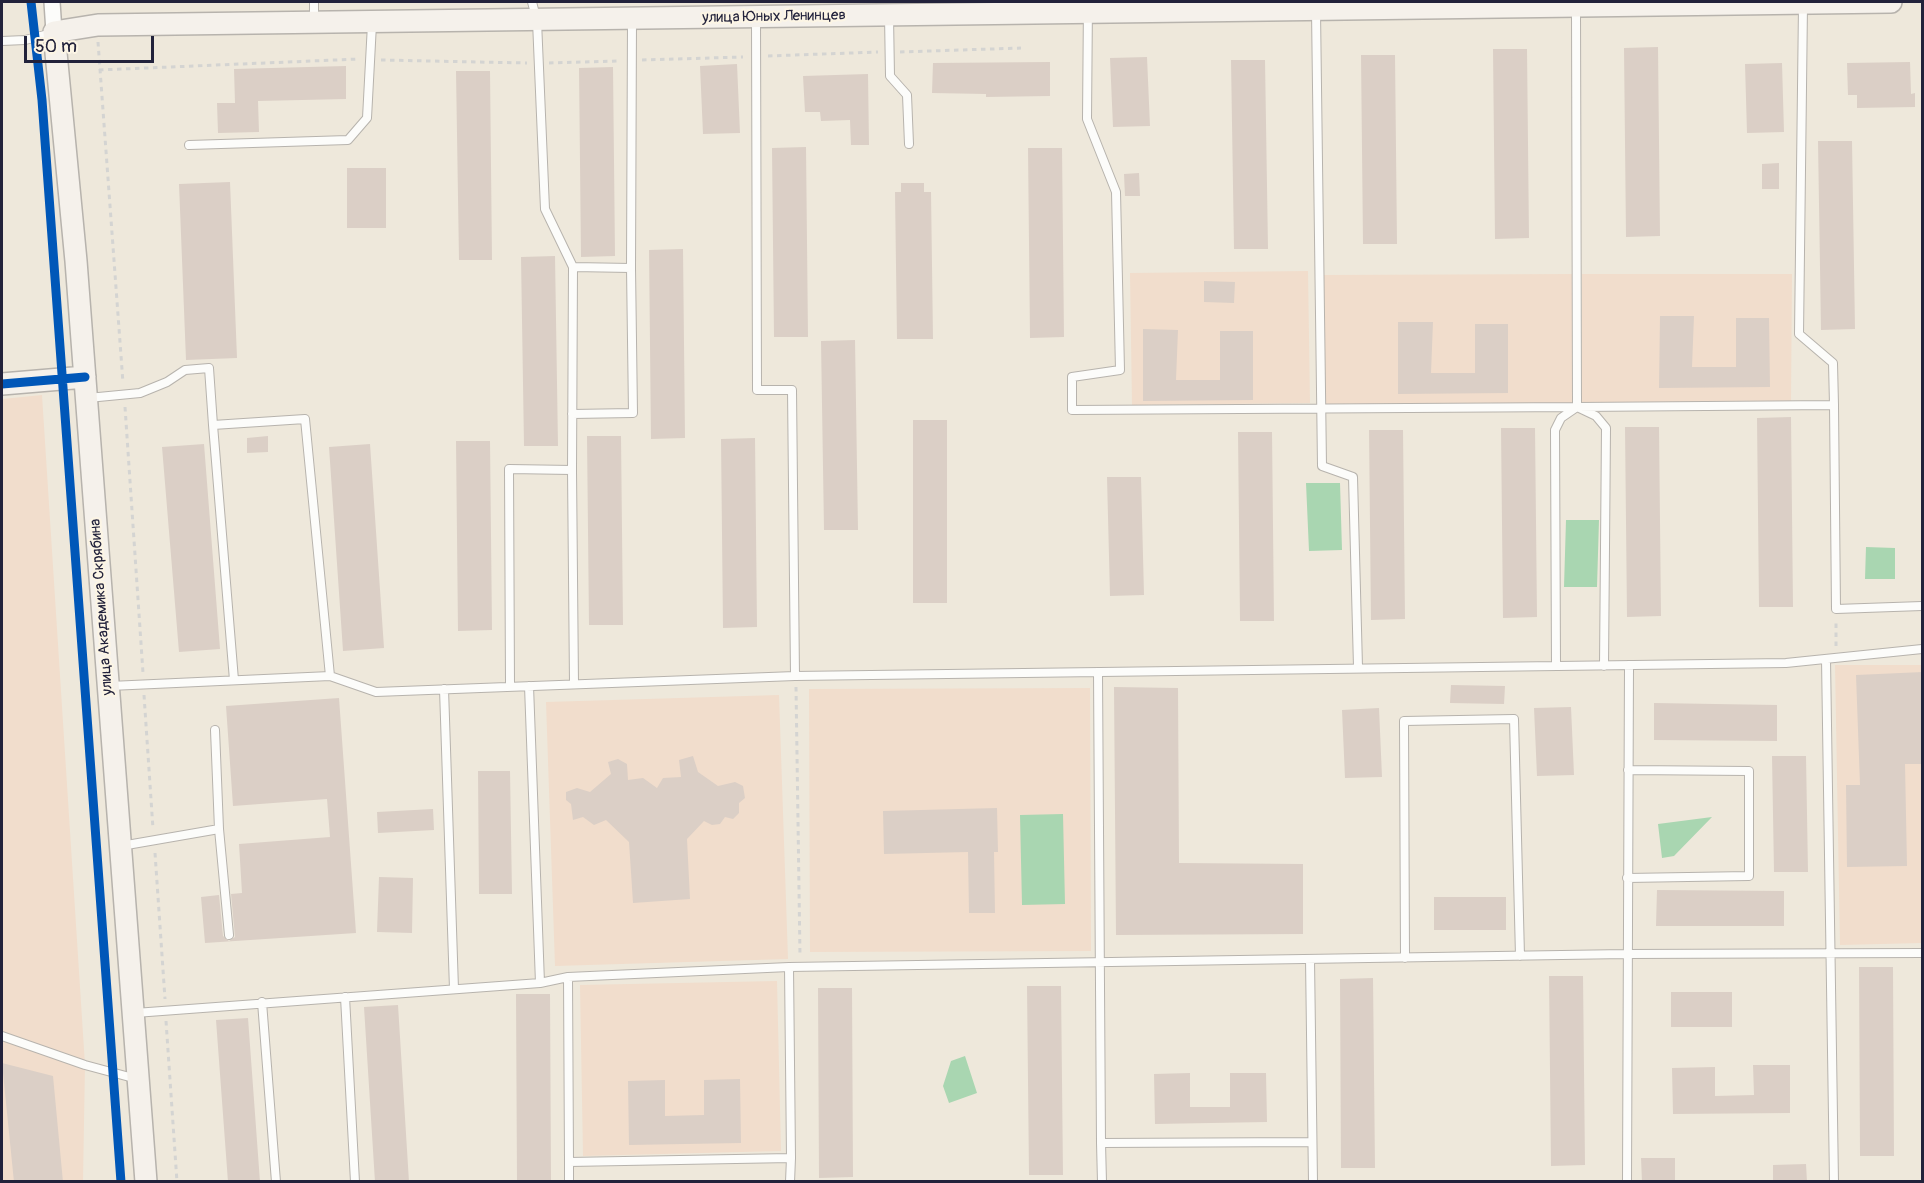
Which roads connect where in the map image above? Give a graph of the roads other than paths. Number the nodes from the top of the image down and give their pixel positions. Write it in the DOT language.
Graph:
graph roads {
  1 [pos="52,2"];
  2 [pos="314,2"];
  3 [pos="1891,2"];
  4 [pos="1799,3"];
  5 [pos="1576,4"];
  6 [pos="1088,7"];
  7 [pos="535,11"];
  8 [pos="1316,11"];
  9 [pos="889,15"];
  10 [pos="756,17"];
  11 [pos="632,19"];
  12 [pos="372,22"];
  13 [pos="315,23"];
  14 [pos="54,32"];
  15 [pos="2,40"];
  16 [pos="909,144"];
  17 [pos="189,145"];
  18 [pos="573,267"];
  19 [pos="631,268"];
  20 [pos="2,384"];
  21 [pos="86,388"];
  22 [pos="1834,405"];
  23 [pos="1577,407"];
  24 [pos="1320,410"];
  25 [pos="572,414"];
  26 [pos="213,425"];
  27 [pos="572,470"];
  28 [pos="1923,606"];
  29 [pos="1923,649"];
  30 [pos="1826,659"];
  31 [pos="1629,665"];
  32 [pos="1556,666"];
  33 [pos="1604,666"];
  34 [pos="1358,668"];
  35 [pos="1098,672"];
  36 [pos="795,675"];
  37 [pos="330,676"];
  38 [pos="234,680"];
  39 [pos="574,684"];
  40 [pos="510,686"];
  41 [pos="529,686"];
  42 [pos="108,687"];
  43 [pos="444,689"];
  44 [pos="214,730"];
  45 [pos="1628,770"];
  46 [pos="219,829"];
  47 [pos="120,846"];
  48 [pos="1627,878"];
  49 [pos="229,935"];
  50 [pos="1923,953"];
  51 [pos="1626,954"];
  52 [pos="1831,954"];
  53 [pos="1520,956"];
  54 [pos="1405,958"];
  55 [pos="1310,959"];
  56 [pos="1102,962"];
  57 [pos="789,968"];
  58 [pos="568,977"];
  59 [pos="540,983"];
  60 [pos="454,989"];
  61 [pos="345,997"];
  62 [pos="262,1002"];
  63 [pos="133,1024"];
  64 [pos="2,1036"];
  65 [pos="137,1080"];
  66 [pos="1312,1142"];
  67 [pos="1101,1143"];
  68 [pos="791,1158"];
  69 [pos="569,1162"];
  70 [pos="146,1182"];
  71 [pos="276,1182"];
  72 [pos="355,1182"];
  73 [pos="569,1182"];
  74 [pos="790,1182"];
  75 [pos="1102,1182"];
  76 [pos="1313,1182"];
  77 [pos="1627,1182"];
  78 [pos="1834,1182"];
  1 -- 14 [label="street"];
  2 -- 13 [label="lane"];
  3 -- 4 [label="main road, улица Юных Ленинцев"];
  4 -- 5 [label="main road, улица Юных Ленинцев"];
  4 -- 22 [label="lane"];
  5 -- 8 [label="main road, улица Юных Ленинцев"];
  5 -- 23 [label="lane"];
  6 -- 8 [label="main road, улица Юных Ленинцев"];
  6 -- 9 [label="main road, улица Юных Ленинцев"];
  6 -- 24 [label="lane"];
  7 -- 11 [label="main road, улица Юных Ленинцев"];
  7 -- 12 [label="main road, улица Юных Ленинцев"];
  7 -- 18 [label="lane"];
  8 -- 24 [label="lane"];
  9 -- 10 [label="main road, улица Юных Ленинцев"];
  9 -- 16 [label="lane"];
  10 -- 11 [label="main road, улица Юных Ленинцев"];
  10 -- 36 [label="lane"];
  11 -- 19 [label="lane"];
  12 -- 13 [label="main road, улица Юных Ленинцев"];
  12 -- 17 [label="lane"];
  13 -- 14 [label="main road, улица Юных Ленинцев"];
  14 -- 15 [label="lane"];
  14 -- 21 [label="main road, улица Академика Скрябина"];
  18 -- 19 [label="lane"];
  18 -- 25 [label="lane"];
  19 -- 25 [label="lane"];
  20 -- 21 [label="main road"];
  21 -- 26 [label="lane"];
  21 -- 42 [label="main road, улица Академика Скрябина"];
  22 -- 23 [label="lane"];
  22 -- 28 [label="lane"];
  23 -- 24 [label="lane"];
  23 -- 32 [label="lane"];
  23 -- 33 [label="lane"];
  24 -- 34 [label="lane"];
  25 -- 27 [label="lane"];
  26 -- 37 [label="lane"];
  26 -- 38 [label="lane"];
  27 -- 39 [label="lane"];
  27 -- 40 [label="lane"];
  29 -- 30 [label="lane"];
  30 -- 31 [label="lane"];
  30 -- 52 [label="lane"];
  31 -- 33 [label="lane"];
  31 -- 45 [label="lane"];
  32 -- 33 [label="lane"];
  32 -- 34 [label="lane"];
  34 -- 35 [label="lane"];
  35 -- 36 [label="lane"];
  35 -- 56 [label="lane"];
  36 -- 39 [label="lane"];
  37 -- 38 [label="lane"];
  37 -- 43 [label="lane"];
  38 -- 42 [label="lane"];
  39 -- 41 [label="lane"];
  40 -- 41 [label="lane"];
  40 -- 43 [label="lane"];
  41 -- 59 [label="lane"];
  42 -- 47 [label="main road, улица Академика Скрябина"];
  43 -- 60 [label="lane"];
  44 -- 46 [label="lane"];
  45 -- 48 [label="lane"];
  45 -- 48 [label="lane"];
  46 -- 47 [label="lane"];
  46 -- 49 [label="lane"];
  47 -- 63 [label="main road, улица Академика Скрябина"];
  48 -- 51 [label="lane"];
  50 -- 52 [label="lane"];
  51 -- 52 [label="lane"];
  51 -- 53 [label="lane"];
  51 -- 77 [label="lane"];
  52 -- 78 [label="lane"];
  53 -- 54 [label="lane"];
  53 -- 54 [label="lane"];
  54 -- 55 [label="lane"];
  55 -- 56 [label="lane"];
  55 -- 66 [label="lane"];
  56 -- 57 [label="lane"];
  56 -- 67 [label="lane"];
  57 -- 58 [label="lane"];
  57 -- 68 [label="lane"];
  58 -- 59 [label="lane"];
  58 -- 69 [label="lane"];
  59 -- 60 [label="lane"];
  60 -- 61 [label="lane"];
  61 -- 62 [label="lane"];
  61 -- 72 [label="lane"];
  62 -- 63 [label="lane"];
  62 -- 71 [label="lane"];
  63 -- 65 [label="main road, улица Академика Скрябина"];
  64 -- 65 [label="lane"];
  65 -- 70 [label="main road, улица Академика Скрябина"];
  66 -- 67 [label="lane"];
  66 -- 76 [label="lane"];
  67 -- 75 [label="lane"];
  68 -- 69 [label="lane"];
  68 -- 74 [label="lane"];
  69 -- 73 [label="lane"];
}
